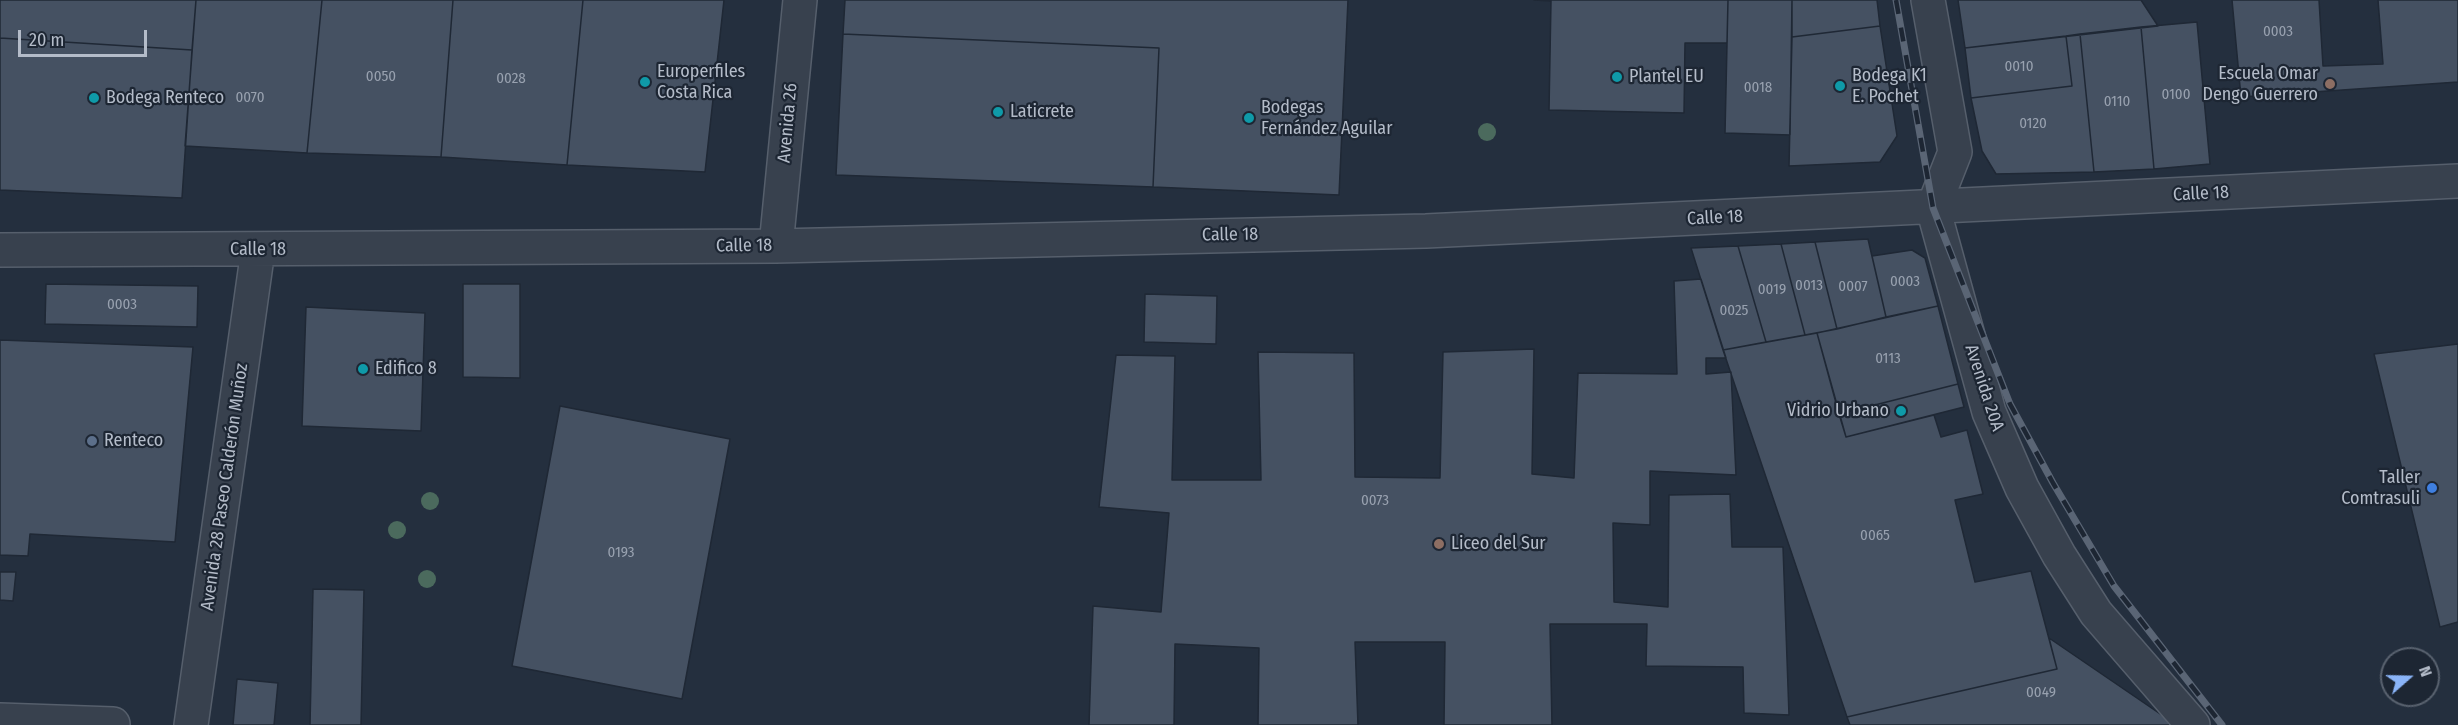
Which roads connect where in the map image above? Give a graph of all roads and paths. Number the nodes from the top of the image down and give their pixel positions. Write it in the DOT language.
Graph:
graph roads {
  1 [pos="800,0"];
  2 [pos="1928,0"];
  3 [pos="2458,181"];
  4 [pos="1933,208"];
  5 [pos="776,246"];
  6 [pos="0,250"];
  7 [pos="258,250"];
  8 [pos="0,720"];
  9 [pos="112,724"];
  10 [pos="191,725"];
  11 [pos="2193,725"];
  1 -- 5 [label="street, Avenida 26"];
  2 -- 4 [label="street"];
  3 -- 4 [label="street, Calle 18"];
  4 -- 5 [label="street, Calle 18"];
  4 -- 11 [label="street, Avenida 20A"];
  5 -- 7 [label="street, Calle 18"];
  6 -- 7 [label="street, Calle 18"];
  7 -- 10 [label="street, Avenida 28 Paseo Calderón Muñoz"];
  8 -- 9 [label="street"];
}
